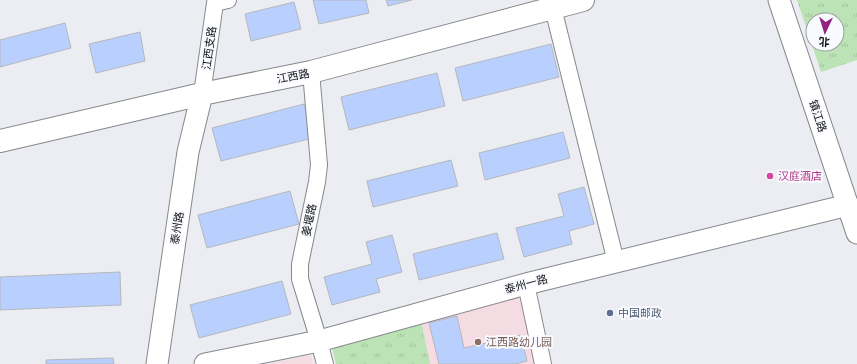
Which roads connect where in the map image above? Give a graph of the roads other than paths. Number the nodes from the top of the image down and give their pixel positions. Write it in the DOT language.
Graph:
graph roads {
  1 [pos="583,0"];
  2 [pos="779,0"];
  3 [pos="221,2"];
  4 [pos="553,8"];
  5 [pos="311,72"];
  6 [pos="202,94"];
  7 [pos="0,141"];
  8 [pos="848,206"];
  9 [pos="857,233"];
  10 [pos="616,262"];
  11 [pos="526,284"];
  12 [pos="319,341"];
  13 [pos="157,364"];
  14 [pos="205,364"];
  15 [pos="324,364"];
  16 [pos="543,364"];
  1 -- 4 [label="main road, 江西路"];
  2 -- 8 [label="street, 镇江路"];
  3 -- 6 [label="street, 江西支路"];
  4 -- 5 [label="main road, 江西路"];
  4 -- 10 [label="street"];
  5 -- 6 [label="main road, 江西路"];
  5 -- 12 [label="street, 姜堰路"];
  6 -- 7 [label="main road, 江西路"];
  6 -- 13 [label="street, 泰州路"];
  8 -- 9 [label="street, 镇江路"];
  8 -- 10 [label="street, 泰州一路"];
  10 -- 11 [label="street, 泰州一路"];
  11 -- 12 [label="street, 泰州一路"];
  11 -- 16 [label="street"];
  12 -- 14 [label="street, 泰州一路"];
  12 -- 15 [label="street, 姜堰路"];
}
